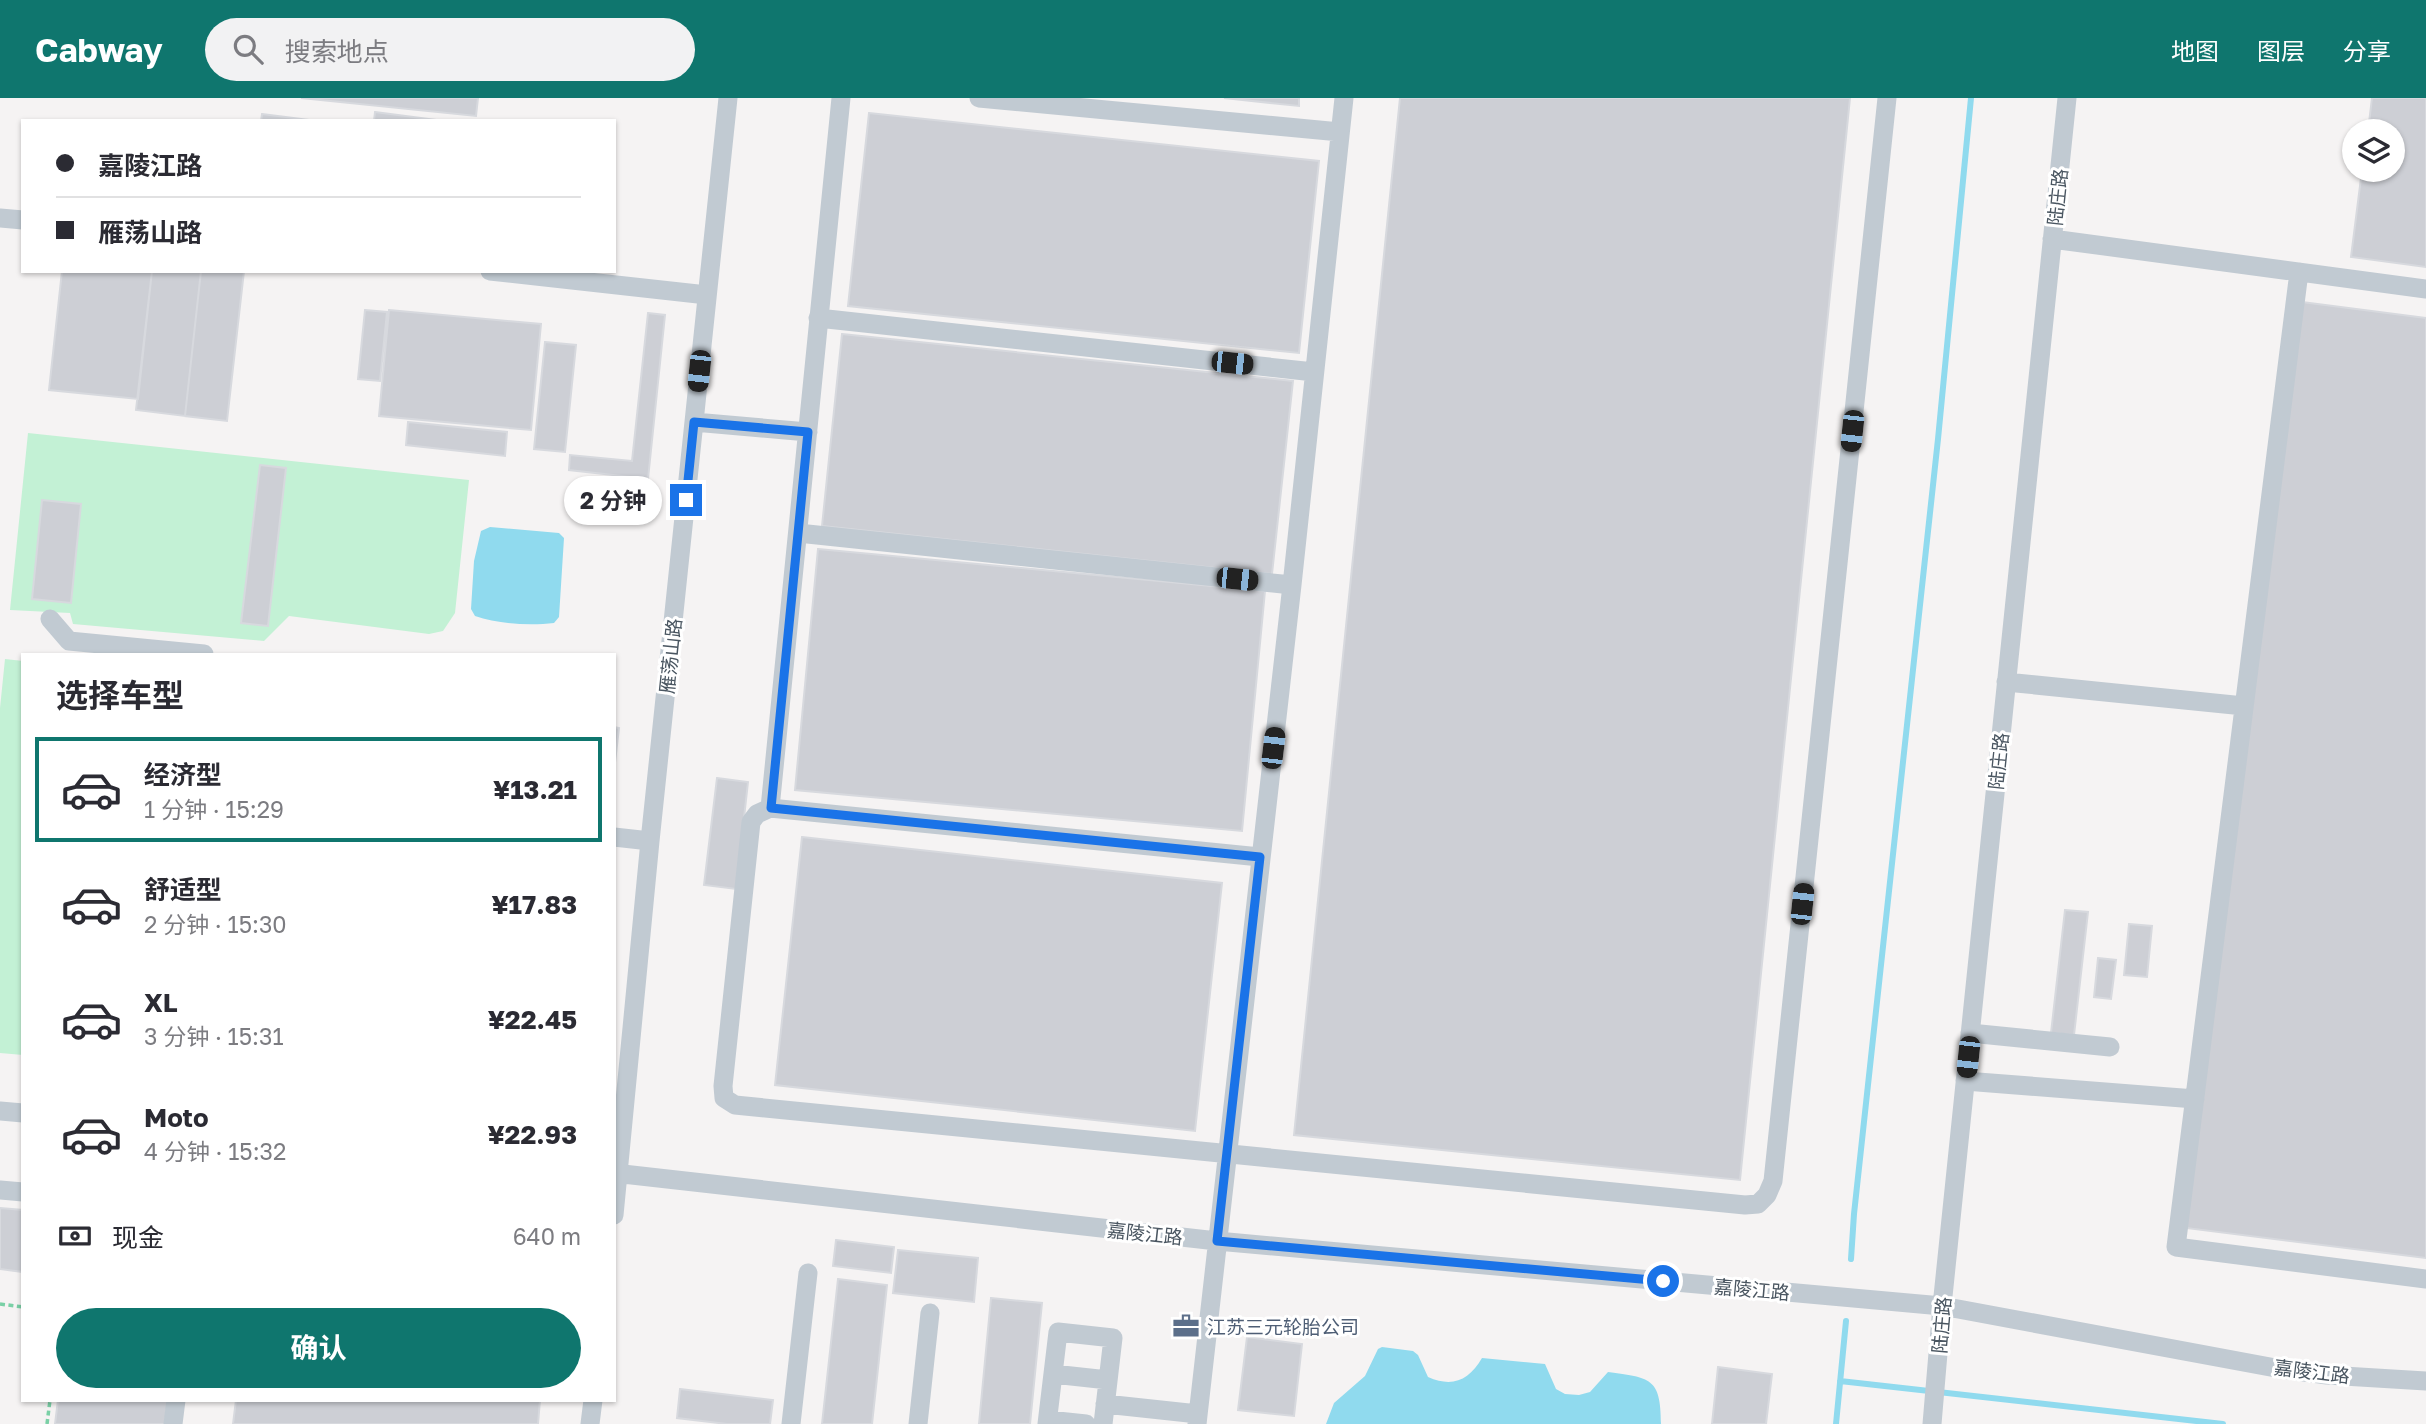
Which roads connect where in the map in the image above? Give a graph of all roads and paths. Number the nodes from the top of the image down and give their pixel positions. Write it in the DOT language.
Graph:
graph roads {
  1 [pos="728,98"];
  2 [pos="841,98"];
  3 [pos="978,98"];
  4 [pos="1344,98"];
  5 [pos="1887,98"];
  6 [pos="2067,98"];
  7 [pos="1340,132"];
  8 [pos="0,218"];
  9 [pos="21,220"];
  10 [pos="2052,239"];
  11 [pos="2299,272"];
  12 [pos="508,273"];
  13 [pos="2426,289"];
  14 [pos="707,295"];
  15 [pos="818,318"];
  16 [pos="1314,372"];
  17 [pos="694,422"];
  18 [pos="808,432"];
  19 [pos="798,533"];
  20 [pos="1292,585"];
  21 [pos="50,619"];
  22 [pos="193,653"];
  23 [pos="2006,682"];
  24 [pos="2244,706"];
  25 [pos="771,808"];
  26 [pos="616,837"];
  27 [pos="650,841"];
  28 [pos="1260,857"];
  29 [pos="1970,1033"];
  30 [pos="2110,1047"];
  31 [pos="1965,1081"];
  32 [pos="2195,1099"];
  33 [pos="0,1111"];
  34 [pos="21,1113"];
  35 [pos="1227,1153"];
  36 [pos="617,1173"];
  37 [pos="0,1190"];
  38 [pos="21,1192"];
  39 [pos="1217,1241"];
  40 [pos="808,1273"];
  41 [pos="2426,1279"];
  42 [pos="0,1304"];
  43 [pos="1942,1306"];
  44 [pos="21,1307"];
  45 [pos="930,1313"];
  46 [pos="1053,1374"];
  47 [pos="1108,1380"];
  48 [pos="2426,1381"];
  49 [pos="50,1402"];
  50 [pos="176,1402"];
  51 [pos="593,1402"];
  52 [pos="1105,1404"];
  53 [pos="1198,1419"];
  54 [pos="1047,1422"];
  55 [pos="47,1424"];
  56 [pos="173,1424"];
  57 [pos="590,1424"];
  58 [pos="791,1424"];
  59 [pos="918,1424"];
  60 [pos="1086,1424"];
  61 [pos="1103,1424"];
  62 [pos="1933,1424"];
  1 -- 14 [label="street, 雁荡山路"];
  2 -- 15 [label="street"];
  3 -- 7 [label="street"];
  4 -- 7 [label="street"];
  5 -- 35 [label="street"];
  6 -- 10 [label="street, 陆庄路"];
  7 -- 16 [label="street"];
  8 -- 9 [label="street"];
  10 -- 11 [label="street"];
  10 -- 23 [label="street, 陆庄路"];
  11 -- 13 [label="street"];
  11 -- 24 [label="street"];
  12 -- 14 [label="street"];
  14 -- 17 [label="street, 雁荡山路"];
  15 -- 16 [label="street"];
  15 -- 18 [label="street"];
  16 -- 20 [label="street"];
  17 -- 18 [label="street"];
  17 -- 27 [label="street, 雁荡山路"];
  18 -- 19 [label="street"];
  19 -- 20 [label="street"];
  19 -- 25 [label="street"];
  20 -- 28 [label="street"];
  21 -- 22 [label="street"];
  23 -- 24 [label="street"];
  23 -- 29 [label="street, 陆庄路"];
  24 -- 32 [label="street"];
  25 -- 28 [label="street"];
  25 -- 35 [label="street"];
  26 -- 27 [label="street"];
  27 -- 36 [label="street, 雁荡山路"];
  28 -- 35 [label="street"];
  29 -- 30 [label="street"];
  29 -- 31 [label="street, 陆庄路"];
  31 -- 32 [label="street"];
  31 -- 43 [label="street, 陆庄路"];
  32 -- 41 [label="street"];
  33 -- 34 [label="street"];
  35 -- 39 [label="street"];
  36 -- 39 [label="street, 嘉陵江路"];
  37 -- 38 [label="street"];
  39 -- 43 [label="street, 嘉陵江路"];
  39 -- 53 [label="street"];
  40 -- 58 [label="street"];
  42 -- 44 [label="path"];
  43 -- 48 [label="street, 嘉陵江路"];
  43 -- 62 [label="street, 陆庄路"];
  45 -- 59 [label="street"];
  46 -- 47 [label="street"];
  46 -- 47 [label="street"];
  46 -- 54 [label="street"];
  47 -- 52 [label="street"];
  49 -- 55 [label="path"];
  50 -- 56 [label="street"];
  51 -- 57 [label="street"];
  52 -- 53 [label="street"];
  52 -- 61 [label="street"];
  54 -- 60 [label="street"];
}
